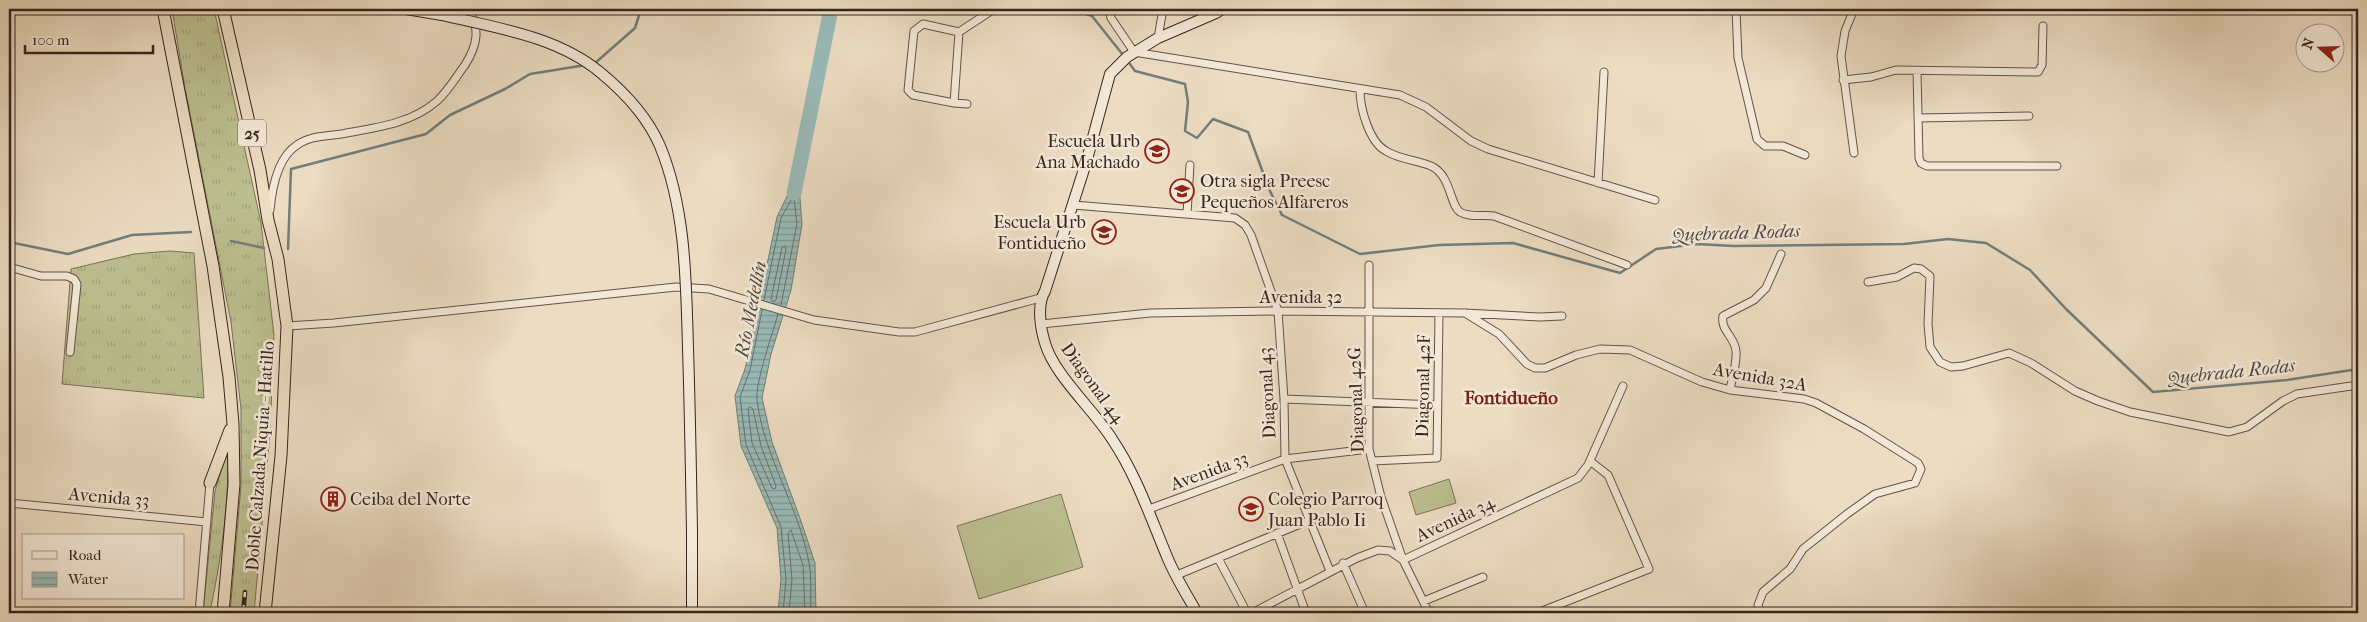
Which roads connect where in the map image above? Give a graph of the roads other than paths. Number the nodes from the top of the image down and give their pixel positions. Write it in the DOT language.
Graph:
graph roads {
  1 [pos="163,9"];
  2 [pos="223,9"];
  3 [pos="406,9"];
  4 [pos="468,9"];
  5 [pos="994,9"];
  6 [pos="1109,9"];
  7 [pos="1163,9"];
  8 [pos="1736,9"];
  9 [pos="1854,9"];
  10 [pos="1218,10"];
  11 [pos="2042,26"];
  12 [pos="959,32"];
  13 [pos="1158,38"];
  14 [pos="1131,54"];
  15 [pos="1917,71"];
  16 [pos="1604,72"];
  17 [pos="1843,80"];
  18 [pos="1360,90"];
  19 [pos="954,103"];
  20 [pos="967,104"];
  21 [pos="2029,116"];
  22 [pos="1918,118"];
  23 [pos="1854,153"];
  24 [pos="1805,155"];
  25 [pos="1190,165"];
  26 [pos="2057,166"];
  27 [pos="1598,183"];
  28 [pos="1655,200"];
  29 [pos="1073,204"];
  30 [pos="1187,214"];
  31 [pos="268,220"];
  32 [pos="1781,254"];
  33 [pos="1369,265"];
  34 [pos="1627,265"];
  35 [pos="9,267"];
  36 [pos="1868,282"];
  37 [pos="1040,298"];
  38 [pos="1278,311"];
  39 [pos="1369,313"];
  40 [pos="1439,313"];
  41 [pos="1465,313"];
  42 [pos="1562,316"];
  43 [pos="1041,324"];
  44 [pos="286,326"];
  45 [pos="70,352"];
  46 [pos="2358,385"];
  47 [pos="1623,386"];
  48 [pos="1730,390"];
  49 [pos="1284,399"];
  50 [pos="1368,403"];
  51 [pos="1438,405"];
  52 [pos="233,424"];
  53 [pos="1369,449"];
  54 [pos="1285,459"];
  55 [pos="1372,460"];
  56 [pos="1590,461"];
  57 [pos="210,483"];
  58 [pos="9,503"];
  59 [pos="1149,509"];
  60 [pos="1310,520"];
  61 [pos="207,522"];
  62 [pos="1277,533"];
  63 [pos="1218,558"];
  64 [pos="1403,560"];
  65 [pos="1343,564"];
  66 [pos="1330,571"];
  67 [pos="1177,575"];
  68 [pos="1483,577"];
  69 [pos="1297,589"];
  70 [pos="224,595"];
  71 [pos="1424,602"];
  72 [pos="199,613"];
  73 [pos="215,613"];
  74 [pos="222,613"];
  75 [pos="265,613"];
  76 [pos="692,613"];
  77 [pos="1197,613"];
  78 [pos="1247,613"];
  79 [pos="1252,613"];
  80 [pos="1306,613"];
  81 [pos="1365,613"];
  82 [pos="1430,613"];
  83 [pos="1537,613"];
  84 [pos="1760,613"];
  1 -- 52 [label="highway, Doble Calzada Niquia - Hatillo"];
  2 -- 31 [label="highway, Doble Calzada Niquia - Hatillo / 25"];
  3 -- 76 [label="main road, bridge"];
  4 -- 31 [label="street"];
  5 -- 12 [label="street"];
  6 -- 14 [label="street"];
  7 -- 13 [label="street"];
  8 -- 24 [label="street"];
  9 -- 17 [label="street"];
  10 -- 13 [label="main road"];
  11 -- 15 [label="street"];
  12 -- 19 [label="street"];
  12 -- 19 [label="street"];
  13 -- 14 [label="main road"];
  14 -- 18 [label="street"];
  14 -- 29 [label="main road, Diagonal 44"];
  15 -- 17 [label="street"];
  15 -- 22 [label="street"];
  16 -- 27 [label="street"];
  17 -- 23 [label="street"];
  18 -- 27 [label="street"];
  18 -- 34 [label="street"];
  19 -- 20 [label="street"];
  21 -- 22 [label="street"];
  22 -- 26 [label="street"];
  25 -- 30 [label="street"];
  27 -- 28 [label="street"];
  29 -- 30 [label="street"];
  29 -- 37 [label="main road, Diagonal 44"];
  30 -- 38 [label="street, Diagonal 43"];
  31 -- 44 [label="highway, Doble Calzada Niquia - Hatillo / 25"];
  32 -- 48 [label="street"];
  33 -- 39 [label="street, Diagonal 42G"];
  35 -- 45 [label="street"];
  36 -- 46 [label="street"];
  37 -- 43 [label="main road, Diagonal 44"];
  37 -- 44 [label="street"];
  38 -- 39 [label="street, Avenida 32"];
  38 -- 43 [label="street, Avenida 32"];
  38 -- 49 [label="street, Diagonal 43"];
  39 -- 40 [label="street, Avenida 32"];
  39 -- 50 [label="street, Diagonal 42G"];
  40 -- 41 [label="street, Avenida 32"];
  40 -- 51 [label="street, Diagonal 42F"];
  41 -- 42 [label="street, Avenida 32"];
  41 -- 48 [label="street, Avenida 32A"];
  43 -- 59 [label="main road, Diagonal 44"];
  44 -- 75 [label="highway, Doble Calzada Niquia - Hatillo / 25"];
  47 -- 56 [label="street, Avenida 34"];
  48 -- 84 [label="street, Avenida 32A"];
  49 -- 50 [label="street"];
  49 -- 54 [label="street, Diagonal 43"];
  50 -- 51 [label="street"];
  50 -- 53 [label="street, Diagonal 42G"];
  51 -- 55 [label="street, Diagonal 42F"];
  52 -- 57 [label="highway"];
  52 -- 70 [label="highway, Doble Calzada Niquia - Hatillo"];
  53 -- 54 [label="street, Avenida 33"];
  53 -- 55 [label="street, Diagonal 42G"];
  54 -- 59 [label="street, Avenida 33"];
  54 -- 60 [label="street, Diagonal 43"];
  55 -- 64 [label="street, Diagonal 42G"];
  56 -- 64 [label="street, Avenida 34"];
  56 -- 83 [label="street"];
  57 -- 61 [label="street"];
  58 -- 61 [label="street, Avenida 33"];
  59 -- 67 [label="main road, Diagonal 44"];
  60 -- 62 [label="street"];
  60 -- 66 [label="street, Diagonal 43"];
  61 -- 72 [label="street"];
  62 -- 63 [label="street"];
  62 -- 69 [label="street"];
  63 -- 67 [label="street"];
  63 -- 78 [label="street"];
  64 -- 65 [label="street, Avenida 34"];
  64 -- 71 [label="street, Diagonal 42G"];
  65 -- 66 [label="street, Avenida 34"];
  65 -- 81 [label="street"];
  66 -- 69 [label="street, Avenida 34"];
  67 -- 77 [label="main road, Diagonal 44"];
  68 -- 71 [label="street"];
  69 -- 79 [label="street, Avenida 34"];
  69 -- 80 [label="street"];
  70 -- 73 [label="highway"];
  70 -- 74 [label="highway, Doble Calzada Niquia - Hatillo"];
  71 -- 82 [label="street, Diagonal 42G"];
}
